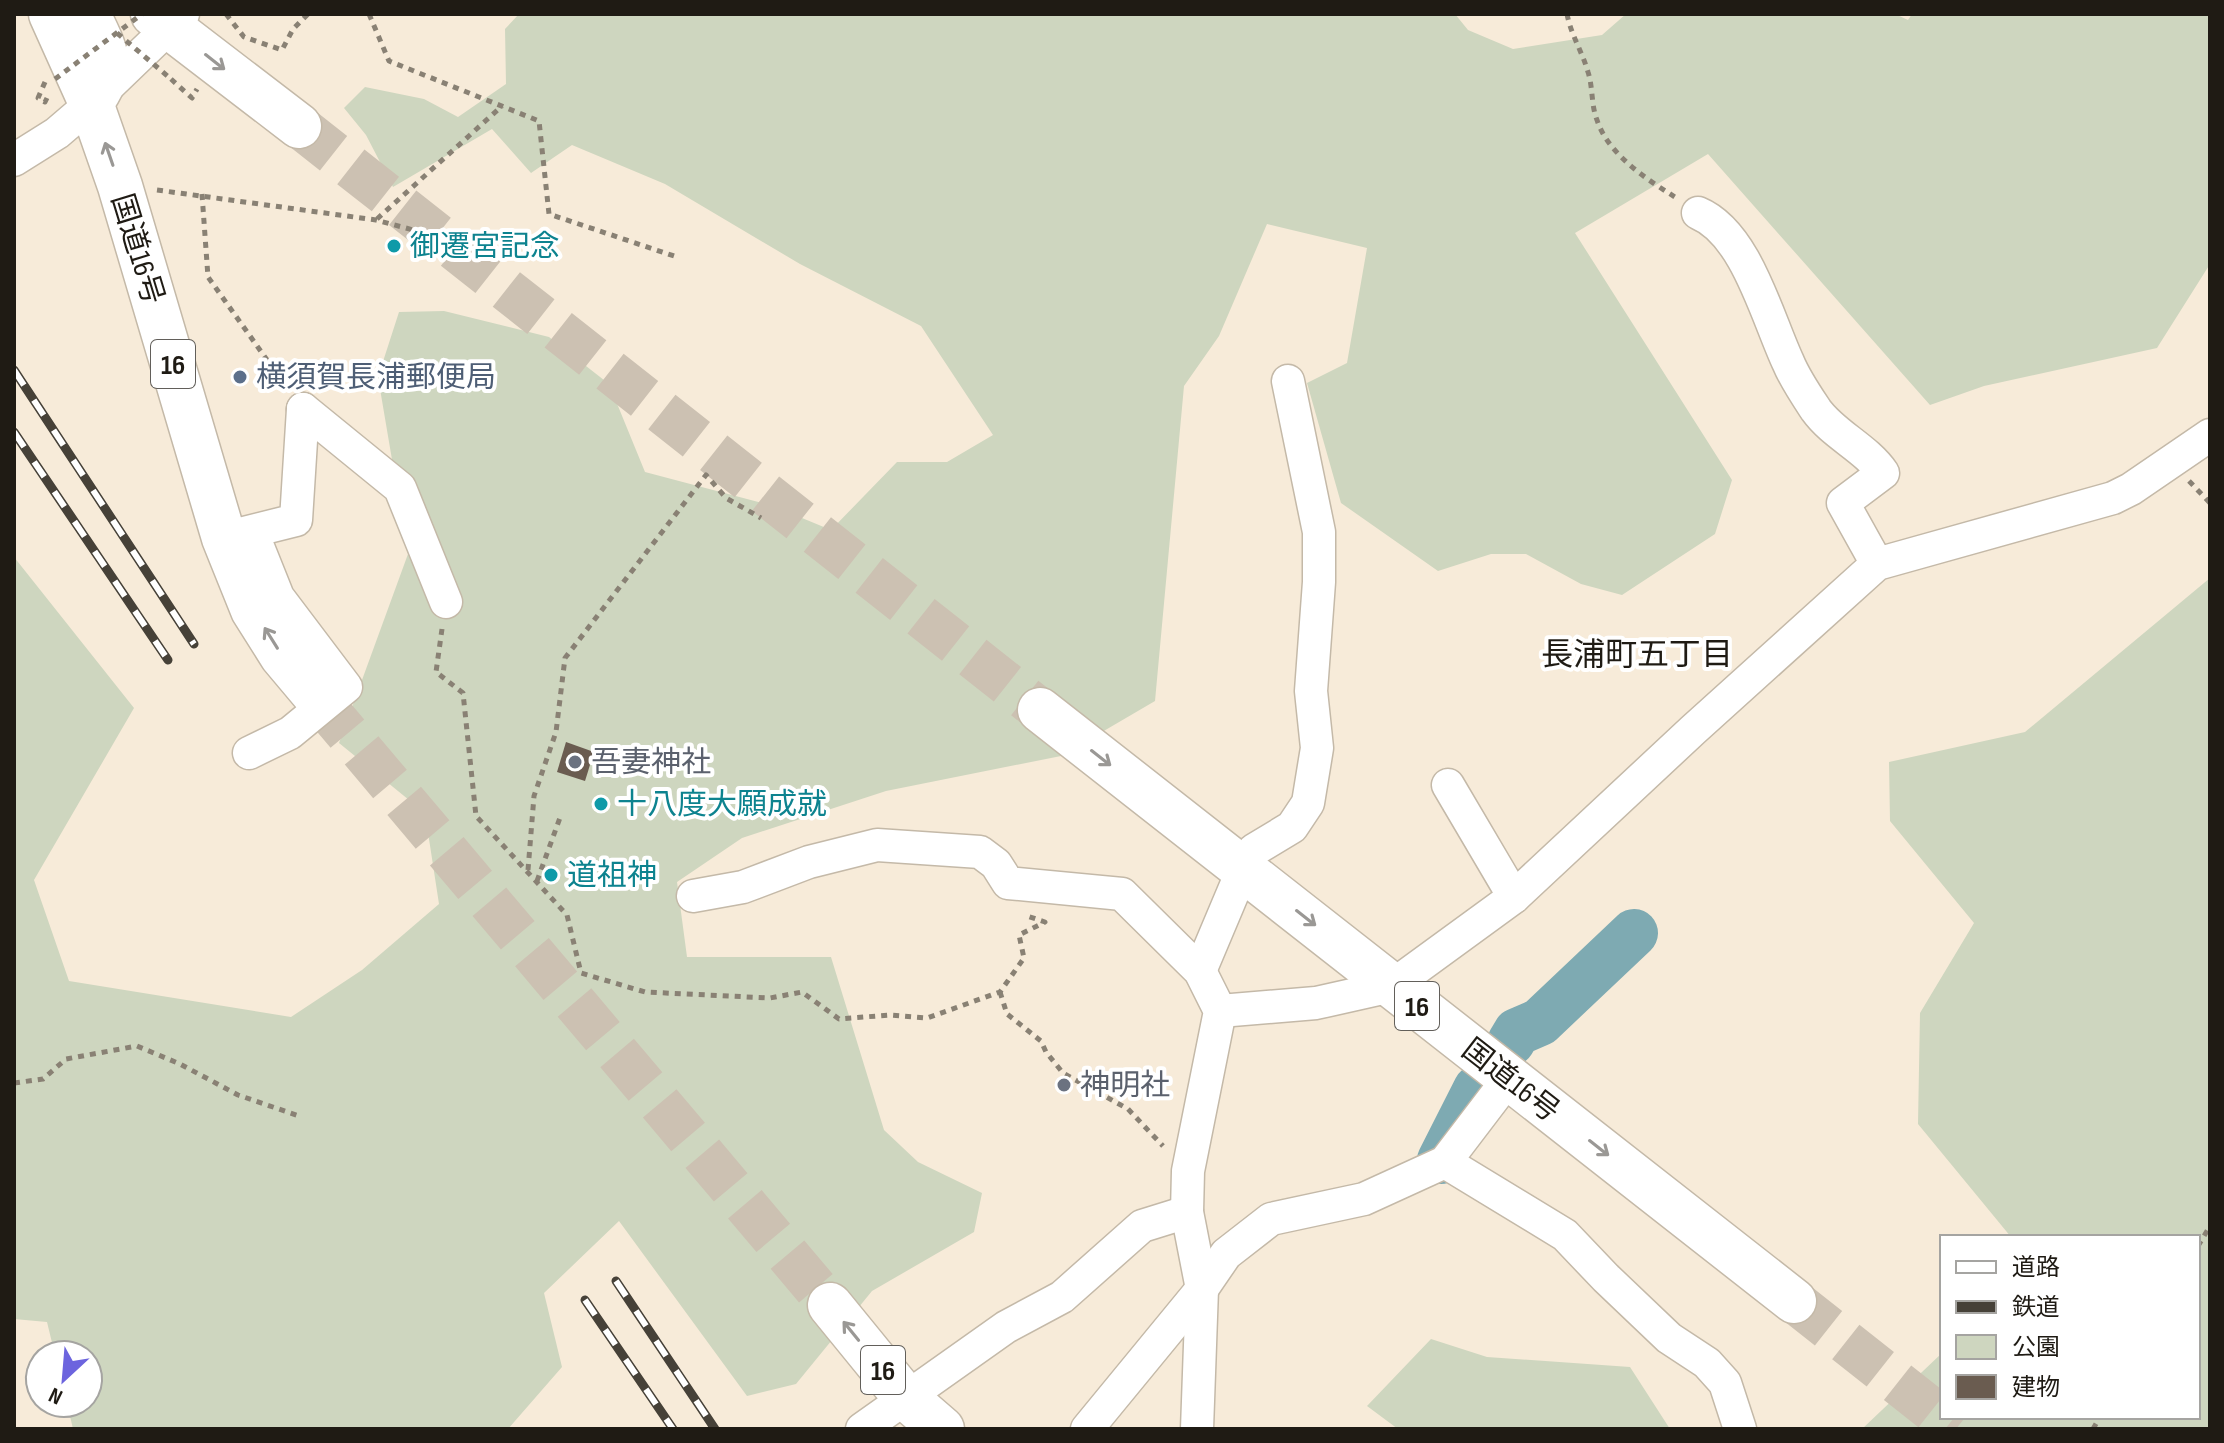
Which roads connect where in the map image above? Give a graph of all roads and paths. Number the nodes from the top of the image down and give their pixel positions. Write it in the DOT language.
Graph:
graph roads {
  1 [pos="51,14"];
  2 [pos="226,14"];
  3 [pos="308,14"];
  4 [pos="369,14"];
  5 [pos="1567,14"];
  6 [pos="142,19"];
  7 [pos="55,79"];
  8 [pos="171,79"];
  9 [pos="91,103"];
  10 [pos="502,106"];
  11 [pos="299,126"];
  12 [pos="14,160"];
  13 [pos="1698,213"];
  14 [pos="376,220"];
  15 [pos="443,238"];
  16 [pos="674,256"];
  17 [pos="1288,381"];
  18 [pos="303,409"];
  19 [pos="2210,435"];
  20 [pos="761,518"];
  21 [pos="238,535"];
  22 [pos="1877,564"];
  23 [pos="446,602"];
  24 [pos="319,700"];
  25 [pos="1040,710"];
  26 [pos="249,753"];
  27 [pos="1448,785"];
  28 [pos="561,815"];
  29 [pos="1243,869"];
  30 [pos="528,870"];
  31 [pos="537,882"];
  32 [pos="1008,883"];
  33 [pos="693,896"];
  34 [pos="1514,897"];
  35 [pos="1200,971"];
  36 [pos="1392,986"];
  37 [pos="1000,992"];
  38 [pos="1220,1011"];
  39 [pos="1509,1078"];
  40 [pos="14,1083"];
  41 [pos="302,1117"];
  42 [pos="1445,1162"];
  43 [pos="1188,1171"];
  44 [pos="1187,1212"];
  45 [pos="1202,1289"];
  46 [pos="1794,1301"];
  47 [pos="830,1305"];
  48 [pos="905,1397"];
  49 [pos="862,1429"];
  50 [pos="942,1429"];
  51 [pos="1087,1429"];
  52 [pos="1197,1429"];
  53 [pos="1740,1429"];
  1 -- 9 [label="highway, 国道16号 / 16"];
  2 -- 3 [label="path"];
  4 -- 10 [label="path"];
  5 -- 13 [label="path"];
  6 -- 7 [label="path, bridge"];
  6 -- 8 [label="path, bridge"];
  6 -- 9 [label="street"];
  6 -- 9 [label="highway"];
  6 -- 11 [label="highway, one-way"];
  9 -- 12 [label="street"];
  21 -- 9 [label="highway, 国道16号 / 16, one-way"];
  10 -- 14 [label="path"];
  10 -- 16 [label="path"];
  13 -- 22 [label="street"];
  14 -- 15 [label="path"];
  14 -- 18 [label="path"];
  17 -- 29 [label="street"];
  18 -- 21 [label="street"];
  18 -- 23 [label="street"];
  19 -- 22 [label="street"];
  20 -- 30 [label="path"];
  24 -- 21 [label="highway, 国道16号 / 16, one-way"];
  21 -- 26 [label="street"];
  22 -- 34 [label="street"];
  23 -- 30 [label="path"];
  25 -- 29 [label="highway, 国道16号 / 16, one-way"];
  27 -- 34 [label="street"];
  28 -- 31 [label="path"];
  29 -- 35 [label="street"];
  29 -- 36 [label="highway, 国道16号 / 16, one-way"];
  30 -- 31 [label="path"];
  31 -- 37 [label="path"];
  32 -- 33 [label="street"];
  32 -- 35 [label="street"];
  32 -- 37 [label="path"];
  34 -- 36 [label="street"];
  35 -- 38 [label="street"];
  36 -- 38 [label="street"];
  36 -- 39 [label="highway, 国道16号 / 16"];
  37 -- 43 [label="path"];
  38 -- 43 [label="street"];
  39 -- 42 [label="street"];
  39 -- 46 [label="highway, 国道16号 / 16, one-way"];
  40 -- 41 [label="path"];
  42 -- 45 [label="street"];
  42 -- 53 [label="street"];
  43 -- 44 [label="street"];
  44 -- 45 [label="street"];
  44 -- 48 [label="street"];
  45 -- 51 [label="street"];
  45 -- 52 [label="street"];
  48 -- 47 [label="highway, 16, one-way"];
  48 -- 49 [label="street"];
  48 -- 50 [label="highway, 16"];
}
